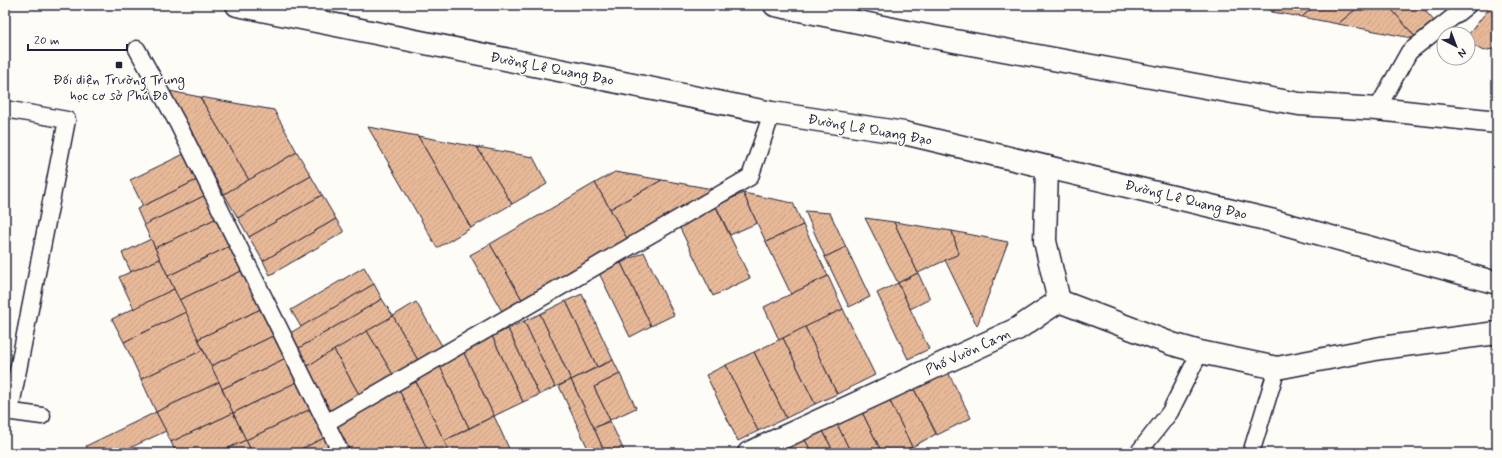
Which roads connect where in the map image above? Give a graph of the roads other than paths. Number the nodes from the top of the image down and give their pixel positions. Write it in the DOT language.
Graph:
graph roads {
  1 [pos="237,5"];
  2 [pos="775,5"];
  3 [pos="1468,5"];
  4 [pos="137,49"];
  5 [pos="5,109"];
  6 [pos="1377,109"];
  7 [pos="772,113"];
  8 [pos="1497,122"];
  9 [pos="1047,166"];
  10 [pos="1497,283"];
  11 [pos="1059,301"];
  12 [pos="1497,333"];
  13 [pos="1200,352"];
  14 [pos="1277,368"];
  15 [pos="7,411"];
  16 [pos="42,416"];
  17 [pos="326,423"];
  18 [pos="341,453"];
  19 [pos="749,453"];
  20 [pos="1138,453"];
  21 [pos="1251,453"];
  1 -- 7 [label="main road, Đường Lê Quang Đạo"];
  2 -- 6 [label="main road"];
  3 -- 6 [label="lane"];
  4 -- 17 [label="lane"];
  5 -- 15 [label="lane"];
  6 -- 8 [label="main road"];
  7 -- 9 [label="main road, Đường Lê Quang Đạo"];
  7 -- 17 [label="lane"];
  9 -- 10 [label="main road, Đường Lê Quang Đạo"];
  9 -- 11 [label="main road"];
  11 -- 13 [label="main road"];
  11 -- 19 [label="main road, Phố Vườn Cam"];
  12 -- 14 [label="main road"];
  13 -- 14 [label="main road"];
  13 -- 20 [label="lane"];
  14 -- 21 [label="lane"];
  15 -- 16 [label="lane"];
  17 -- 18 [label="lane"];
}
